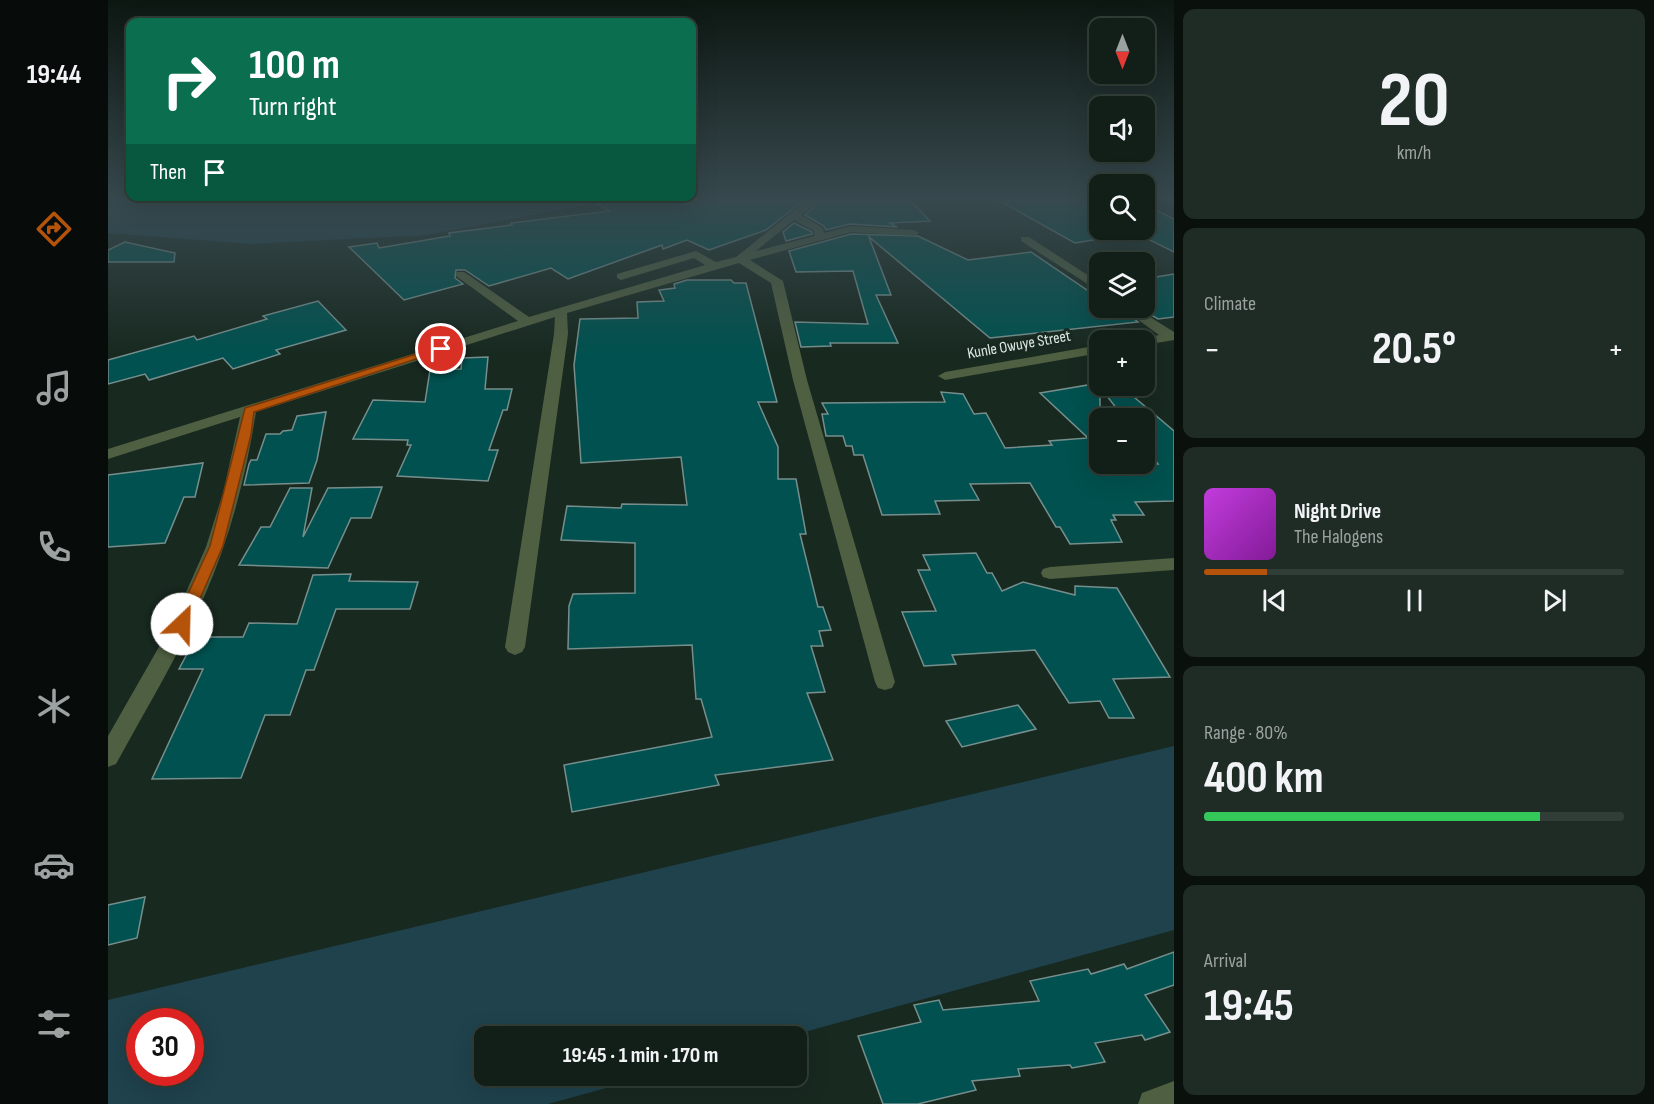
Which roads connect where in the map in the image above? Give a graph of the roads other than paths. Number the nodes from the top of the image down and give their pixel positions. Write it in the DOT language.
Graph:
graph roads {
  1 [pos="749,252"];
  2 [pos="766,252"];
  3 [pos="1044,252"];
  4 [pos="740,259"];
  5 [pos="714,266"];
  6 [pos="460,274"];
  7 [pos="621,276"];
  8 [pos="1089,282"];
  9 [pos="561,311"];
  10 [pos="1144,318"];
  11 [pos="527,322"];
  12 [pos="1173,336"];
  13 [pos="1155,339"];
  14 [pos="1089,351"];
  15 [pos="945,376"];
  16 [pos="249,410"];
  17 [pos="108,454"];
  18 [pos="1174,564"];
  19 [pos="1050,573"];
  20 [pos="515,647"];
  21 [pos="885,681"];
  22 [pos="108,757"];
  23 [pos="1174,1096"];
  24 [pos="1153,1104"];
  1 -- 4 [label="street"];
  2 -- 4 [label="street"];
  3 -- 8 [label="street"];
  4 -- 5 [label="street"];
  4 -- 21 [label="street"];
  5 -- 7 [label="street"];
  5 -- 9 [label="street"];
  6 -- 11 [label="street"];
  9 -- 11 [label="street"];
  9 -- 20 [label="street"];
  10 -- 12 [label="street"];
  11 -- 16 [label="street"];
  12 -- 13 [label="street"];
  14 -- 15 [label="street, Kunle Owuye Street"];
  16 -- 17 [label="street"];
  16 -- 22 [label="street"];
  18 -- 19 [label="street"];
  23 -- 24 [label="street"];
}
